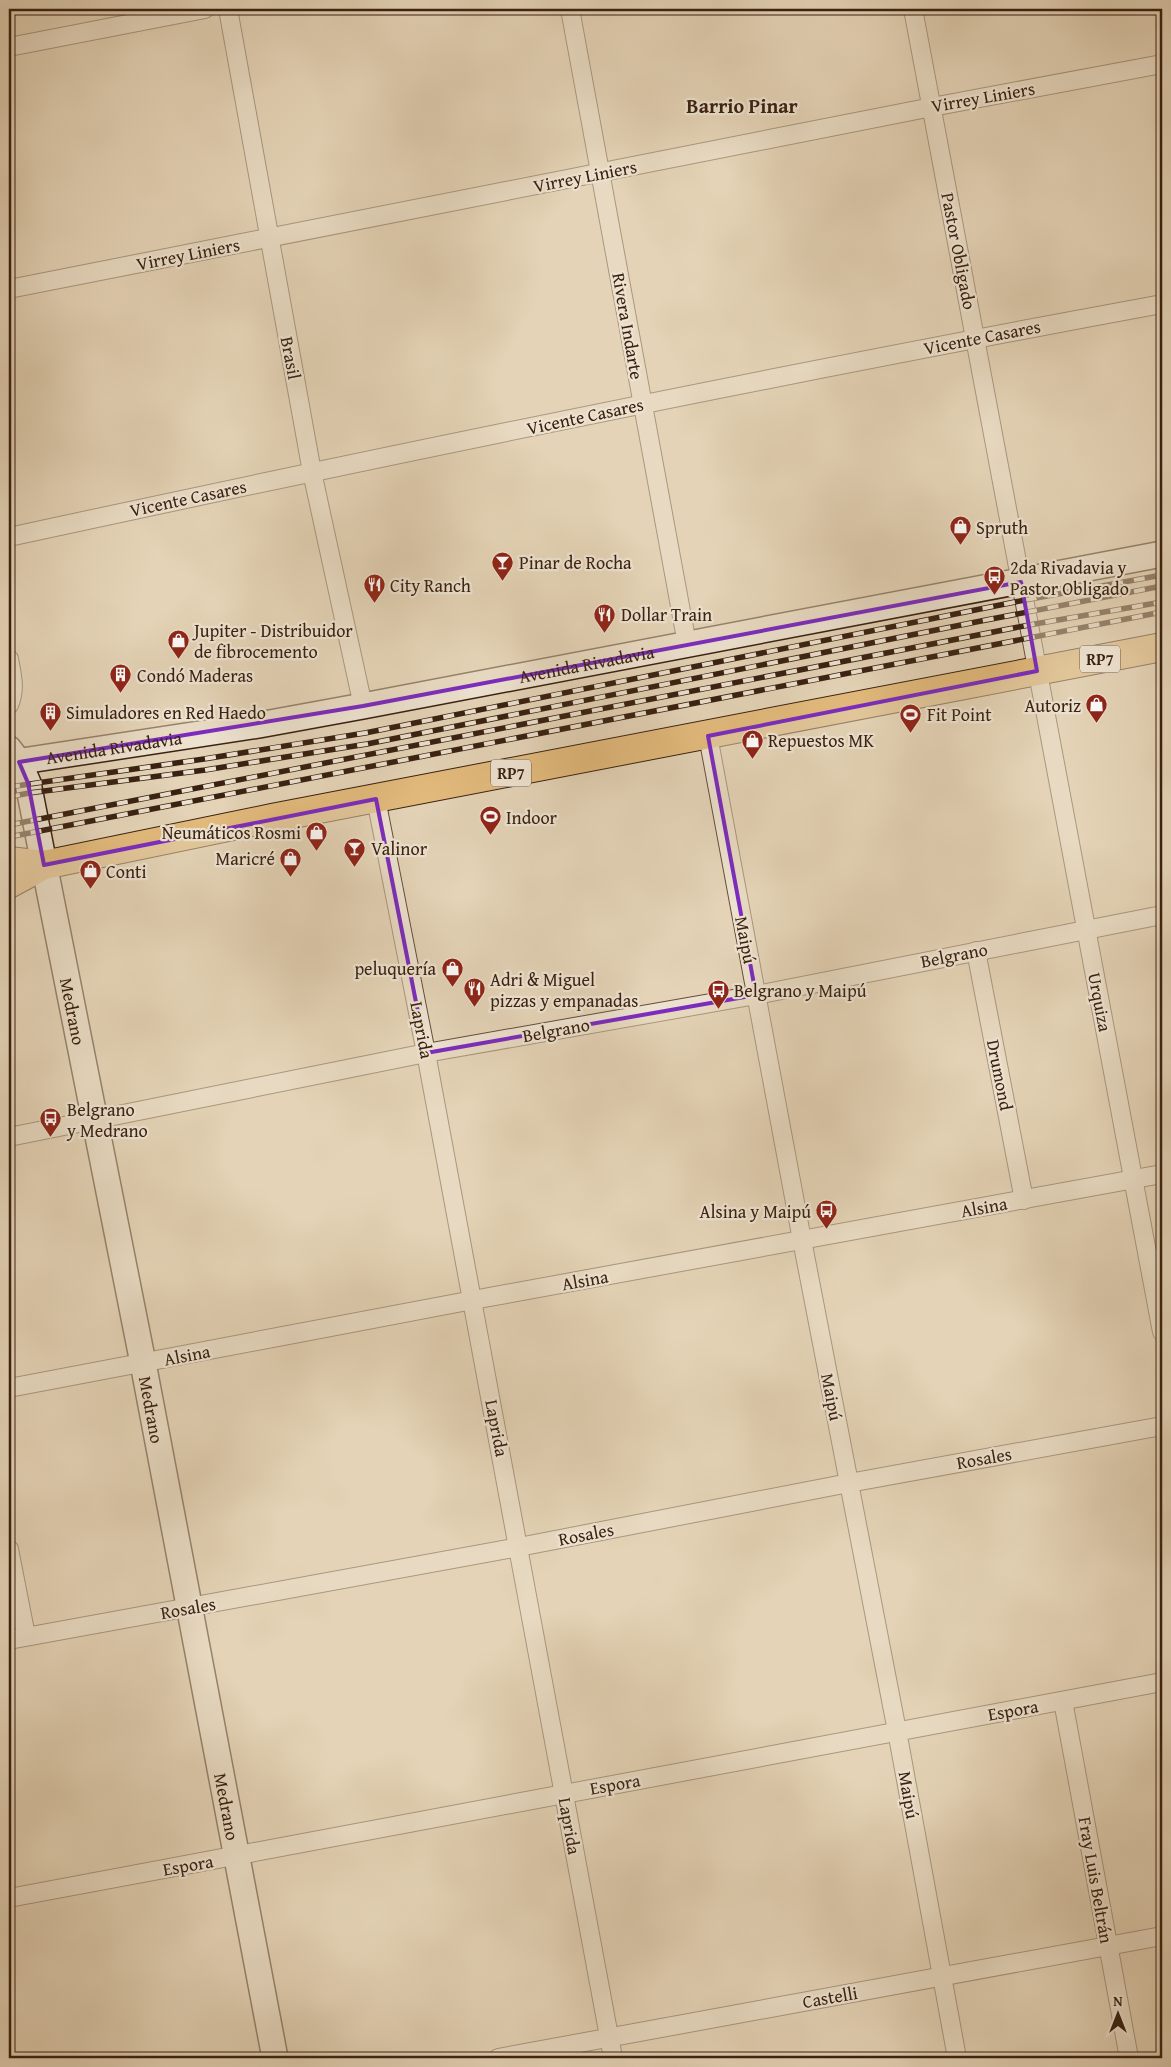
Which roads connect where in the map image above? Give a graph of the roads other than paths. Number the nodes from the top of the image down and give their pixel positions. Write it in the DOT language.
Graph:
graph roads {
  1 [pos="205,9"];
  2 [pos="228,9"];
  3 [pos="570,9"];
  4 [pos="913,9"];
  5 [pos="9,47"];
  6 [pos="1162,64"];
  7 [pos="932,107"];
  8 [pos="600,173"];
  9 [pos="269,238"];
  10 [pos="9,289"];
  11 [pos="1162,304"];
  12 [pos="975,338"];
  13 [pos="642,404"];
  14 [pos="312,472"];
  15 [pos="9,537"];
  16 [pos="1162,554"];
  17 [pos="1021,582"];
  18 [pos="687,644"];
  19 [pos="1162,647"];
  20 [pos="9,659"];
  21 [pos="1037,671"];
  22 [pos="9,705"];
  23 [pos="363,706"];
  24 [pos="708,736"];
  25 [pos="12,758"];
  26 [pos="376,799"];
  27 [pos="9,861"];
  28 [pos="44,866"];
  29 [pos="9,884"];
  30 [pos="1162,915"];
  31 [pos="1086,929"];
  32 [pos="976,951"];
  33 [pos="756,995"];
  34 [pos="426,1053"];
  35 [pos="95,1120"];
  36 [pos="9,1137"];
  37 [pos="1162,1174"];
  38 [pos="1134,1179"];
  39 [pos="1024,1200"];
  40 [pos="802,1240"];
  41 [pos="473,1300"];
  42 [pos="1162,1332"];
  43 [pos="143,1363"];
  44 [pos="9,1388"];
  45 [pos="1162,1426"];
  46 [pos="849,1483"];
  47 [pos="519,1547"];
  48 [pos="9,1549"];
  49 [pos="189,1608"];
  50 [pos="26,1636"];
  51 [pos="9,1640"];
  52 [pos="1162,1682"];
  53 [pos="1064,1701"];
  54 [pos="897,1731"];
  55 [pos="564,1793"];
  56 [pos="237,1856"];
  57 [pos="9,1898"];
  58 [pos="1162,1936"];
  59 [pos="1108,1946"];
  60 [pos="942,1977"];
  61 [pos="609,2037"];
  62 [pos="275,2058"];
  63 [pos="498,2058"];
  64 [pos="613,2058"];
  65 [pos="958,2058"];
  66 [pos="1130,2058"];
  1 -- 5 [label="street"];
  2 -- 9 [label="street, Brasil"];
  3 -- 8 [label="street, Rivera Indarte"];
  4 -- 7 [label="street, Pastor Obligado"];
  6 -- 7 [label="street, Virrey Liniers"];
  7 -- 8 [label="street, Virrey Liniers"];
  7 -- 12 [label="street, Pastor Obligado"];
  8 -- 9 [label="street, Virrey Liniers"];
  8 -- 13 [label="street, Rivera Indarte"];
  9 -- 10 [label="street, Virrey Liniers"];
  9 -- 14 [label="street, Brasil"];
  11 -- 12 [label="street, Vicente Casares"];
  12 -- 13 [label="street, Vicente Casares"];
  12 -- 17 [label="street, Pastor Obligado"];
  13 -- 14 [label="street, Vicente Casares"];
  13 -- 18 [label="street, Rivera Indarte"];
  14 -- 15 [label="street, Vicente Casares"];
  14 -- 23 [label="street, Brasil"];
  16 -- 17 [label="main road, Avenida Rivadavia"];
  17 -- 18 [label="main road, Avenida Rivadavia"];
  17 -- 21 [label="street, Pastor Obligado"];
  18 -- 23 [label="main road, Avenida Rivadavia"];
  19 -- 21 [label="main road, RP7"];
  20 -- 22 [label="street"];
  21 -- 24 [label="main road, RP7"];
  21 -- 31 [label="street, Urquiza"];
  23 -- 25 [label="main road, Avenida Rivadavia"];
  24 -- 26 [label="main road, RP7"];
  24 -- 33 [label="street, Maipú"];
  25 -- 28 [label="main road, Medrano"];
  26 -- 28 [label="main road, RP7"];
  26 -- 34 [label="street, Laprida"];
  27 -- 28 [label="main road, RP7"];
  28 -- 29 [label="main road, RP7"];
  28 -- 35 [label="main road, Medrano"];
  30 -- 31 [label="street, Belgrano"];
  31 -- 32 [label="street, Belgrano"];
  31 -- 38 [label="street, Urquiza"];
  32 -- 33 [label="street, Belgrano"];
  32 -- 39 [label="street, Drumond"];
  33 -- 34 [label="street, Belgrano"];
  33 -- 40 [label="street, Maipú"];
  34 -- 35 [label="street, Belgrano"];
  34 -- 41 [label="street, Laprida"];
  35 -- 36 [label="street, Belgrano"];
  35 -- 43 [label="main road, Medrano"];
  37 -- 38 [label="street, Alsina"];
  38 -- 39 [label="street, Alsina"];
  38 -- 42 [label="street, Urquiza"];
  39 -- 40 [label="street, Alsina"];
  40 -- 41 [label="street, Alsina"];
  40 -- 46 [label="street, Maipú"];
  41 -- 43 [label="street, Alsina"];
  41 -- 47 [label="street, Laprida"];
  43 -- 44 [label="street, Alsina"];
  43 -- 49 [label="main road, Medrano"];
  45 -- 46 [label="street, Rosales"];
  46 -- 47 [label="street, Rosales"];
  46 -- 54 [label="street, Maipú"];
  47 -- 49 [label="street, Rosales"];
  47 -- 55 [label="street, Laprida"];
  48 -- 50 [label="street"];
  49 -- 50 [label="street, Rosales"];
  49 -- 56 [label="main road, Medrano"];
  50 -- 51 [label="street, Rosales"];
  52 -- 53 [label="street, Espora"];
  53 -- 54 [label="street, Espora"];
  53 -- 59 [label="street, Fray Luis Beltrán"];
  54 -- 55 [label="street, Espora"];
  54 -- 60 [label="street, Maipú"];
  55 -- 56 [label="street, Espora"];
  55 -- 61 [label="street, Laprida"];
  56 -- 57 [label="street, Espora"];
  56 -- 62 [label="main road, Medrano"];
  58 -- 59 [label="street, Castelli"];
  59 -- 60 [label="street, Castelli"];
  59 -- 66 [label="street, Fray Luis Beltrán"];
  60 -- 61 [label="street, Castelli"];
  60 -- 65 [label="street, Maipú"];
  61 -- 63 [label="street, Castelli"];
  61 -- 64 [label="street, Laprida"];
}
